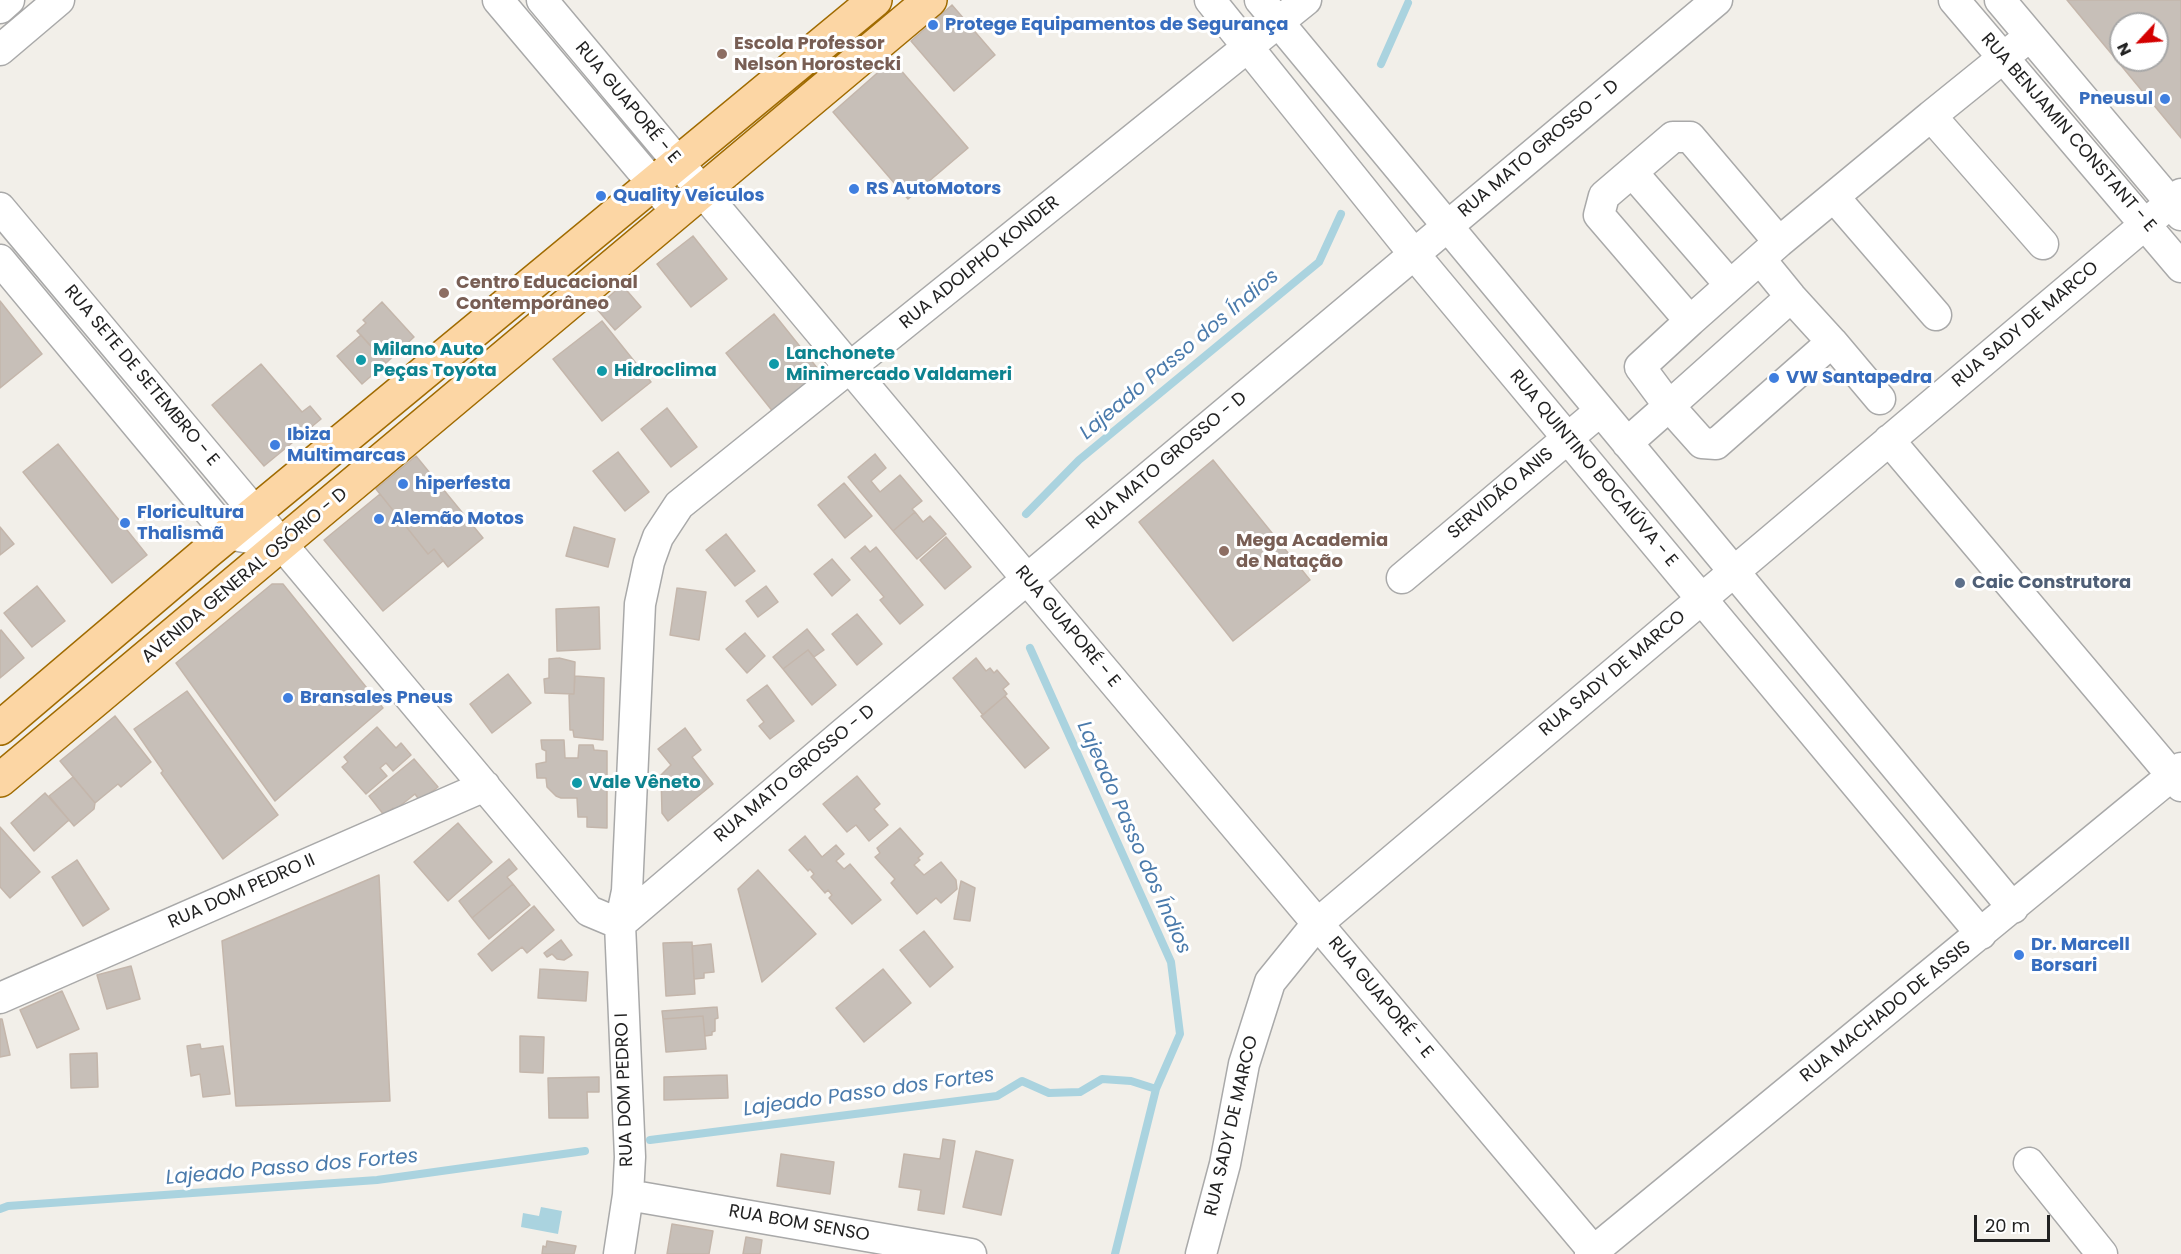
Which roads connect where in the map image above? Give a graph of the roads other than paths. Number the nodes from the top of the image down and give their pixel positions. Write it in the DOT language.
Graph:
graph roads {
  1 [pos="9,0"];
  2 [pos="59,0"];
  3 [pos="498,0"];
  4 [pos="542,0"];
  5 [pos="875,0"];
  6 [pos="930,0"];
  7 [pos="1210,0"];
  8 [pos="1306,0"];
  9 [pos="1717,0"];
  10 [pos="1954,0"];
  11 [pos="2000,0"];
  12 [pos="0,8"];
  13 [pos="1269,11"];
  14 [pos="2030,36"];
  15 [pos="1248,47"];
  16 [pos="0,50"];
  17 [pos="2004,58"];
  18 [pos="1931,116"];
  19 [pos="678,164"];
  20 [pos="1632,172"];
  21 [pos="653,185"];
  22 [pos="701,192"];
  23 [pos="1834,197"];
  24 [pos="2178,204"];
  25 [pos="0,208"];
  26 [pos="677,212"];
  27 [pos="2146,224"];
  28 [pos="1446,227"];
  29 [pos="2043,244"];
  30 [pos="1769,250"];
  31 [pos="1414,254"];
  32 [pos="0,260"];
  33 [pos="2181,267"];
  34 [pos="1730,285"];
  35 [pos="1791,297"];
  36 [pos="1936,315"];
  37 [pos="1690,321"];
  38 [pos="1832,342"];
  39 [pos="849,368"];
  40 [pos="1880,399"];
  41 [pos="1669,406"];
  42 [pos="1600,411"];
  43 [pos="1567,438"];
  44 [pos="1889,440"];
  45 [pos="1627,443"];
  46 [pos="255,512"];
  47 [pos="228,534"];
  48 [pos="282,544"];
  49 [pos="1734,572"];
  50 [pos="1402,578"];
  51 [pos="1027,579"];
  52 [pos="1702,599"];
  53 [pos="0,728"];
  54 [pos="1868,733"];
  55 [pos="1836,760"];
  56 [pos="2178,776"];
  57 [pos="0,780"];
  58 [pos="485,786"];
  59 [pos="2013,908"];
  60 [pos="620,924"];
  61 [pos="1317,924"];
  62 [pos="1982,934"];
  63 [pos="0,998"];
  64 [pos="2029,1163"];
  65 [pos="628,1195"];
  66 [pos="1593,1253"];
  67 [pos="619,1254"];
  68 [pos="971,1254"];
  69 [pos="1201,1254"];
  70 [pos="2102,1254"];
  1 -- 12 [label="street"];
  2 -- 16 [label="street"];
  3 -- 21 [label="street, RUA GUAPORÉ - E"];
  4 -- 19 [label="street, RUA GUAPORÉ - E"];
  5 -- 19 [label="main road"];
  6 -- 22 [label="main road, AVENIDA GENERAL OSÓRIO - D"];
  7 -- 15 [label="street, RUA QUINTINO BOCAIÚVA - E"];
  8 -- 13 [label="street, RUA ADOLPHO KONDER"];
  9 -- 28 [label="street, RUA MATO GROSSO - D"];
  10 -- 17 [label="street, RUA BENJAMIN CONSTANT - E"];
  11 -- 14 [label="street, RUA BENJAMIN CONSTANT - E"];
  13 -- 15 [label="street, RUA ADOLPHO KONDER"];
  13 -- 28 [label="street"];
  14 -- 17 [label="street"];
  14 -- 24 [label="street, RUA BENJAMIN CONSTANT - E"];
  15 -- 31 [label="street, RUA QUINTINO BOCAIÚVA - E"];
  15 -- 39 [label="street, RUA ADOLPHO KONDER"];
  17 -- 18 [label="street"];
  17 -- 27 [label="street, RUA BENJAMIN CONSTANT - E"];
  18 -- 23 [label="street"];
  18 -- 29 [label="street"];
  19 -- 21 [label="main road"];
  19 -- 22 [label="street, RUA GUAPORÉ - E"];
  20 -- 30 [label="street"];
  20 -- 34 [label="street"];
  20 -- 37 [label="street"];
  21 -- 26 [label="street, RUA GUAPORÉ - E"];
  21 -- 46 [label="main road"];
  22 -- 26 [label="main road, AVENIDA GENERAL OSÓRIO - D"];
  22 -- 39 [label="street, RUA GUAPORÉ - E"];
  23 -- 30 [label="street"];
  23 -- 36 [label="street"];
  24 -- 27 [label="street, RUA SADY DE MARCO"];
  25 -- 46 [label="street, RUA SETE DE SETEMBRO - E"];
  26 -- 48 [label="main road, AVENIDA GENERAL OSÓRIO - D"];
  27 -- 33 [label="street, RUA BENJAMIN CONSTANT - E"];
  27 -- 44 [label="street, RUA SADY DE MARCO"];
  28 -- 31 [label="street, RUA MATO GROSSO - D"];
  28 -- 42 [label="street"];
  30 -- 34 [label="street"];
  30 -- 35 [label="street"];
  31 -- 43 [label="street, RUA QUINTINO BOCAIÚVA - E"];
  31 -- 51 [label="street, RUA MATO GROSSO - D"];
  32 -- 47 [label="street, RUA SETE DE SETEMBRO - E"];
  34 -- 37 [label="street"];
  35 -- 38 [label="street"];
  35 -- 41 [label="street"];
  37 -- 41 [label="street"];
  38 -- 40 [label="street"];
  38 -- 41 [label="street"];
  39 -- 51 [label="street, RUA GUAPORÉ - E"];
  39 -- 60 [label="street, RUA ADOLPHO KONDER"];
  41 -- 45 [label="street"];
  42 -- 43 [label="street, SERVIDÃO ANIS"];
  42 -- 45 [label="street"];
  43 -- 50 [label="street, SERVIDÃO ANIS"];
  43 -- 52 [label="street, RUA QUINTINO BOCAIÚVA - E"];
  44 -- 49 [label="street, RUA SADY DE MARCO"];
  44 -- 56 [label="street"];
  45 -- 49 [label="street"];
  46 -- 47 [label="main road"];
  46 -- 48 [label="street, RUA SETE DE SETEMBRO - E"];
  47 -- 48 [label="street"];
  47 -- 53 [label="main road"];
  48 -- 57 [label="main road, AVENIDA GENERAL OSÓRIO - D"];
  48 -- 58 [label="street, RUA SETE DE SETEMBRO - E"];
  49 -- 52 [label="street, RUA SADY DE MARCO"];
  49 -- 54 [label="street"];
  51 -- 60 [label="street, RUA MATO GROSSO - D"];
  51 -- 61 [label="street, RUA GUAPORÉ - E"];
  52 -- 55 [label="street, RUA QUINTINO BOCAIÚVA - E"];
  52 -- 61 [label="street, RUA SADY DE MARCO"];
  54 -- 55 [label="street"];
  54 -- 59 [label="street"];
  55 -- 62 [label="street, RUA QUINTINO BOCAIÚVA - E"];
  56 -- 59 [label="street, RUA MACHADO DE ASSIS"];
  58 -- 60 [label="street, RUA SETE DE SETEMBRO - E"];
  58 -- 63 [label="street, RUA DOM PEDRO II"];
  59 -- 62 [label="street, RUA MACHADO DE ASSIS"];
  60 -- 65 [label="street, RUA DOM PEDRO I"];
  61 -- 66 [label="street, RUA GUAPORÉ - E"];
  61 -- 69 [label="street, RUA SADY DE MARCO"];
  62 -- 66 [label="street, RUA MACHADO DE ASSIS"];
  64 -- 70 [label="street"];
  65 -- 67 [label="street, RUA DOM PEDRO I"];
  65 -- 68 [label="street, RUA BOM SENSO"];
}
